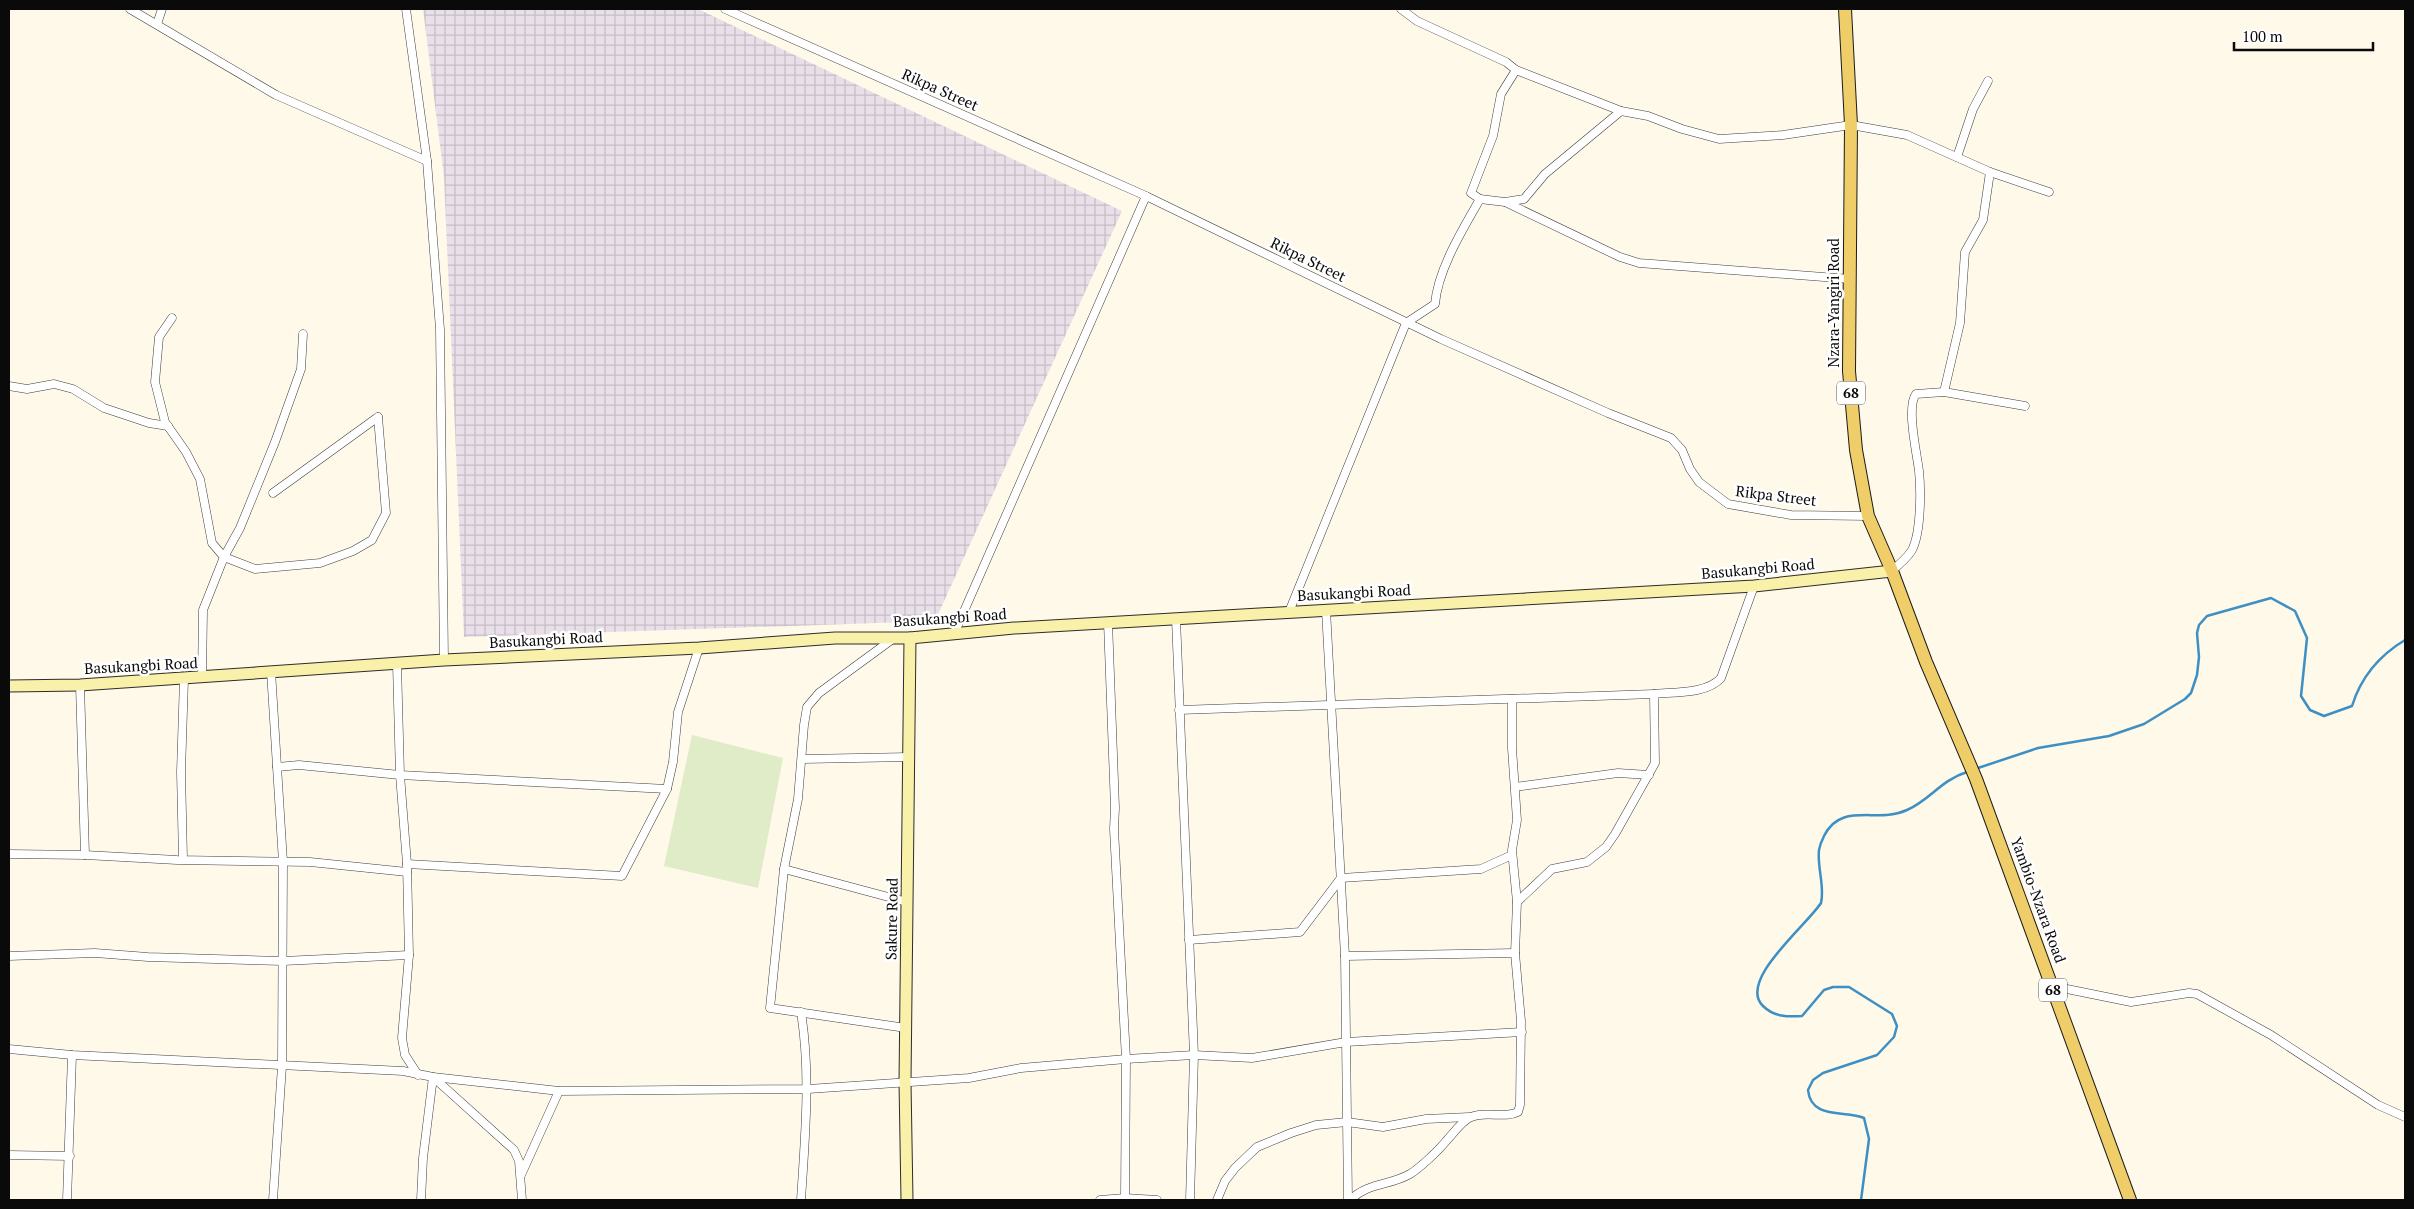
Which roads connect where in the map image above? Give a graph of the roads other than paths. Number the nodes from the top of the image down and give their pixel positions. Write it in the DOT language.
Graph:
graph roads {
  1 [pos="130,9"];
  2 [pos="162,9"];
  3 [pos="406,9"];
  4 [pos="725,9"];
  5 [pos="1401,9"];
  6 [pos="1845,9"];
  7 [pos="156,24"];
  8 [pos="1516,70"];
  9 [pos="1988,81"];
  10 [pos="1621,111"];
  11 [pos="1850,125"];
  12 [pos="1957,157"];
  13 [pos="427,161"];
  14 [pos="1990,172"];
  15 [pos="2049,192"];
  16 [pos="1146,196"];
  17 [pos="1480,199"];
  18 [pos="1505,202"];
  19 [pos="1850,278"];
  20 [pos="172,318"];
  21 [pos="1406,323"];
  22 [pos="303,334"];
  23 [pos="9,386"];
  24 [pos="1944,392"];
  25 [pos="2025,406"];
  26 [pos="168,426"];
  27 [pos="273,493"];
  28 [pos="1868,516"];
  29 [pos="224,556"];
  30 [pos="1892,571"];
  31 [pos="1754,586"];
  32 [pos="1326,610"];
  33 [pos="1289,612"];
  34 [pos="1176,618"];
  35 [pos="1108,622"];
  36 [pos="954,634"];
  37 [pos="894,638"];
  38 [pos="910,638"];
  39 [pos="699,648"];
  40 [pos="444,660"];
  41 [pos="397,664"];
  42 [pos="271,671"];
  43 [pos="202,678"];
  44 [pos="184,679"];
  45 [pos="80,685"];
  46 [pos="9,686"];
  47 [pos="1654,694"];
  48 [pos="1512,699"];
  49 [pos="1332,706"];
  50 [pos="1179,710"];
  51 [pos="1967,756"];
  52 [pos="909,757"];
  53 [pos="803,759"];
  54 [pos="277,767"];
  55 [pos="400,775"];
  56 [pos="1649,775"];
  57 [pos="1515,787"];
  58 [pos="667,789"];
  59 [pos="9,854"];
  60 [pos="85,855"];
  61 [pos="1512,855"];
  62 [pos="183,859"];
  63 [pos="283,862"];
  64 [pos="407,868"];
  65 [pos="784,869"];
  66 [pos="1341,878"];
  67 [pos="907,902"];
  68 [pos="1517,902"];
  69 [pos="1189,940"];
  70 [pos="1515,953"];
  71 [pos="409,955"];
  72 [pos="9,956"];
  73 [pos="1345,956"];
  74 [pos="283,961"];
  75 [pos="2052,986"];
  76 [pos="801,1012"];
  77 [pos="906,1028"];
  78 [pos="1522,1032"];
  79 [pos="1346,1042"];
  80 [pos="9,1049"];
  81 [pos="72,1055"];
  82 [pos="1194,1055"];
  83 [pos="1126,1059"];
  84 [pos="282,1066"];
  85 [pos="418,1075"];
  86 [pos="432,1077"];
  87 [pos="905,1082"];
  88 [pos="808,1089"];
  89 [pos="559,1091"];
  90 [pos="1469,1117"];
  91 [pos="2405,1117"];
  92 [pos="1347,1122"];
  93 [pos="9,1155"];
  94 [pos="70,1156"];
  95 [pos="520,1177"];
  96 [pos="1125,1198"];
  97 [pos="67,1200"];
  98 [pos="273,1200"];
  99 [pos="422,1200"];
  100 [pos="522,1200"];
  101 [pos="801,1200"];
  102 [pos="907,1200"];
  103 [pos="1100,1200"];
  104 [pos="1157,1200"];
  105 [pos="1190,1200"];
  106 [pos="1217,1200"];
  107 [pos="1349,1200"];
  108 [pos="2130,1200"];
  1 -- 7 [label="street"];
  2 -- 7 [label="street"];
  3 -- 13 [label="street"];
  4 -- 16 [label="street, Rikpa Street"];
  5 -- 8 [label="street"];
  6 -- 11 [label="main road, Nzara-Yangiri Road / 68"];
  7 -- 13 [label="street"];
  8 -- 10 [label="street"];
  8 -- 17 [label="street"];
  9 -- 12 [label="street"];
  10 -- 11 [label="street"];
  10 -- 18 [label="street"];
  11 -- 12 [label="street"];
  11 -- 19 [label="main road, Nzara-Yangiri Road / 68"];
  12 -- 14 [label="street"];
  13 -- 40 [label="street"];
  14 -- 15 [label="street"];
  14 -- 24 [label="street"];
  16 -- 21 [label="street, Rikpa Street"];
  16 -- 36 [label="street"];
  17 -- 18 [label="street"];
  17 -- 21 [label="street"];
  18 -- 19 [label="street"];
  19 -- 28 [label="main road, Nzara-Yangiri Road / 68"];
  20 -- 26 [label="street"];
  21 -- 28 [label="street, Rikpa Street"];
  21 -- 33 [label="street"];
  22 -- 29 [label="street"];
  23 -- 26 [label="street"];
  24 -- 25 [label="street"];
  24 -- 30 [label="street"];
  26 -- 29 [label="street"];
  27 -- 29 [label="street"];
  28 -- 30 [label="main road, Nzara-Yangiri Road / 68"];
  29 -- 43 [label="street"];
  30 -- 31 [label="street, Basukangbi Road"];
  30 -- 51 [label="main road, Nzara-Yangiri Road / 68"];
  31 -- 32 [label="street, Basukangbi Road"];
  31 -- 47 [label="street"];
  32 -- 33 [label="street, Basukangbi Road"];
  32 -- 49 [label="street"];
  33 -- 34 [label="street, Basukangbi Road"];
  34 -- 35 [label="street, Basukangbi Road"];
  34 -- 50 [label="street"];
  35 -- 36 [label="street, Basukangbi Road"];
  35 -- 83 [label="street"];
  36 -- 38 [label="street, Basukangbi Road"];
  37 -- 38 [label="street, Basukangbi Road"];
  37 -- 39 [label="street, Basukangbi Road"];
  37 -- 53 [label="street"];
  38 -- 52 [label="street, Sakure Road"];
  39 -- 40 [label="street, Basukangbi Road"];
  39 -- 58 [label="street"];
  40 -- 41 [label="street, Basukangbi Road"];
  41 -- 42 [label="street, Basukangbi Road"];
  41 -- 55 [label="street"];
  42 -- 43 [label="street, Basukangbi Road"];
  42 -- 54 [label="street"];
  43 -- 44 [label="street, Basukangbi Road"];
  44 -- 45 [label="street, Basukangbi Road"];
  44 -- 62 [label="street"];
  45 -- 46 [label="street, Basukangbi Road"];
  45 -- 60 [label="street"];
  47 -- 48 [label="street"];
  47 -- 56 [label="street"];
  48 -- 49 [label="street"];
  48 -- 57 [label="street"];
  49 -- 50 [label="street"];
  49 -- 66 [label="street"];
  50 -- 69 [label="street"];
  51 -- 75 [label="main road, Yambio-Nzara Road / 68"];
  52 -- 53 [label="street"];
  52 -- 67 [label="street, Sakure Road"];
  53 -- 65 [label="street"];
  54 -- 55 [label="street"];
  54 -- 63 [label="street"];
  55 -- 58 [label="street"];
  55 -- 64 [label="street"];
  56 -- 57 [label="street"];
  56 -- 68 [label="street"];
  57 -- 61 [label="street"];
  58 -- 64 [label="street"];
  59 -- 60 [label="street"];
  60 -- 62 [label="street"];
  61 -- 66 [label="street"];
  61 -- 68 [label="street"];
  62 -- 63 [label="street"];
  63 -- 64 [label="street"];
  63 -- 74 [label="street"];
  64 -- 71 [label="street"];
  65 -- 67 [label="street"];
  65 -- 76 [label="street"];
  66 -- 69 [label="street"];
  66 -- 73 [label="street"];
  67 -- 77 [label="street, Sakure Road"];
  68 -- 70 [label="street"];
  69 -- 82 [label="street"];
  70 -- 73 [label="street"];
  70 -- 78 [label="street"];
  71 -- 74 [label="street"];
  71 -- 85 [label="street"];
  72 -- 74 [label="street"];
  73 -- 79 [label="street"];
  74 -- 84 [label="street"];
  75 -- 91 [label="street"];
  75 -- 108 [label="main road, Yambio-Nzara Road / 68"];
  76 -- 77 [label="street"];
  76 -- 88 [label="street"];
  77 -- 87 [label="street, Sakure Road"];
  78 -- 79 [label="street"];
  78 -- 90 [label="street"];
  79 -- 82 [label="street"];
  79 -- 92 [label="street"];
  80 -- 81 [label="street"];
  81 -- 84 [label="street"];
  81 -- 94 [label="street"];
  82 -- 83 [label="street"];
  82 -- 105 [label="street"];
  83 -- 87 [label="street"];
  83 -- 96 [label="street"];
  84 -- 85 [label="street"];
  84 -- 98 [label="street"];
  85 -- 86 [label="street"];
  86 -- 89 [label="street"];
  86 -- 95 [label="street"];
  86 -- 99 [label="street"];
  87 -- 88 [label="street"];
  87 -- 102 [label="street, Sakure Road"];
  88 -- 89 [label="street"];
  88 -- 101 [label="street"];
  89 -- 95 [label="street"];
  90 -- 92 [label="street"];
  90 -- 107 [label="street"];
  92 -- 106 [label="street"];
  92 -- 107 [label="street"];
  93 -- 94 [label="street"];
  94 -- 97 [label="street"];
  95 -- 100 [label="street"];
  96 -- 103 [label="street"];
  96 -- 104 [label="street"];
}
